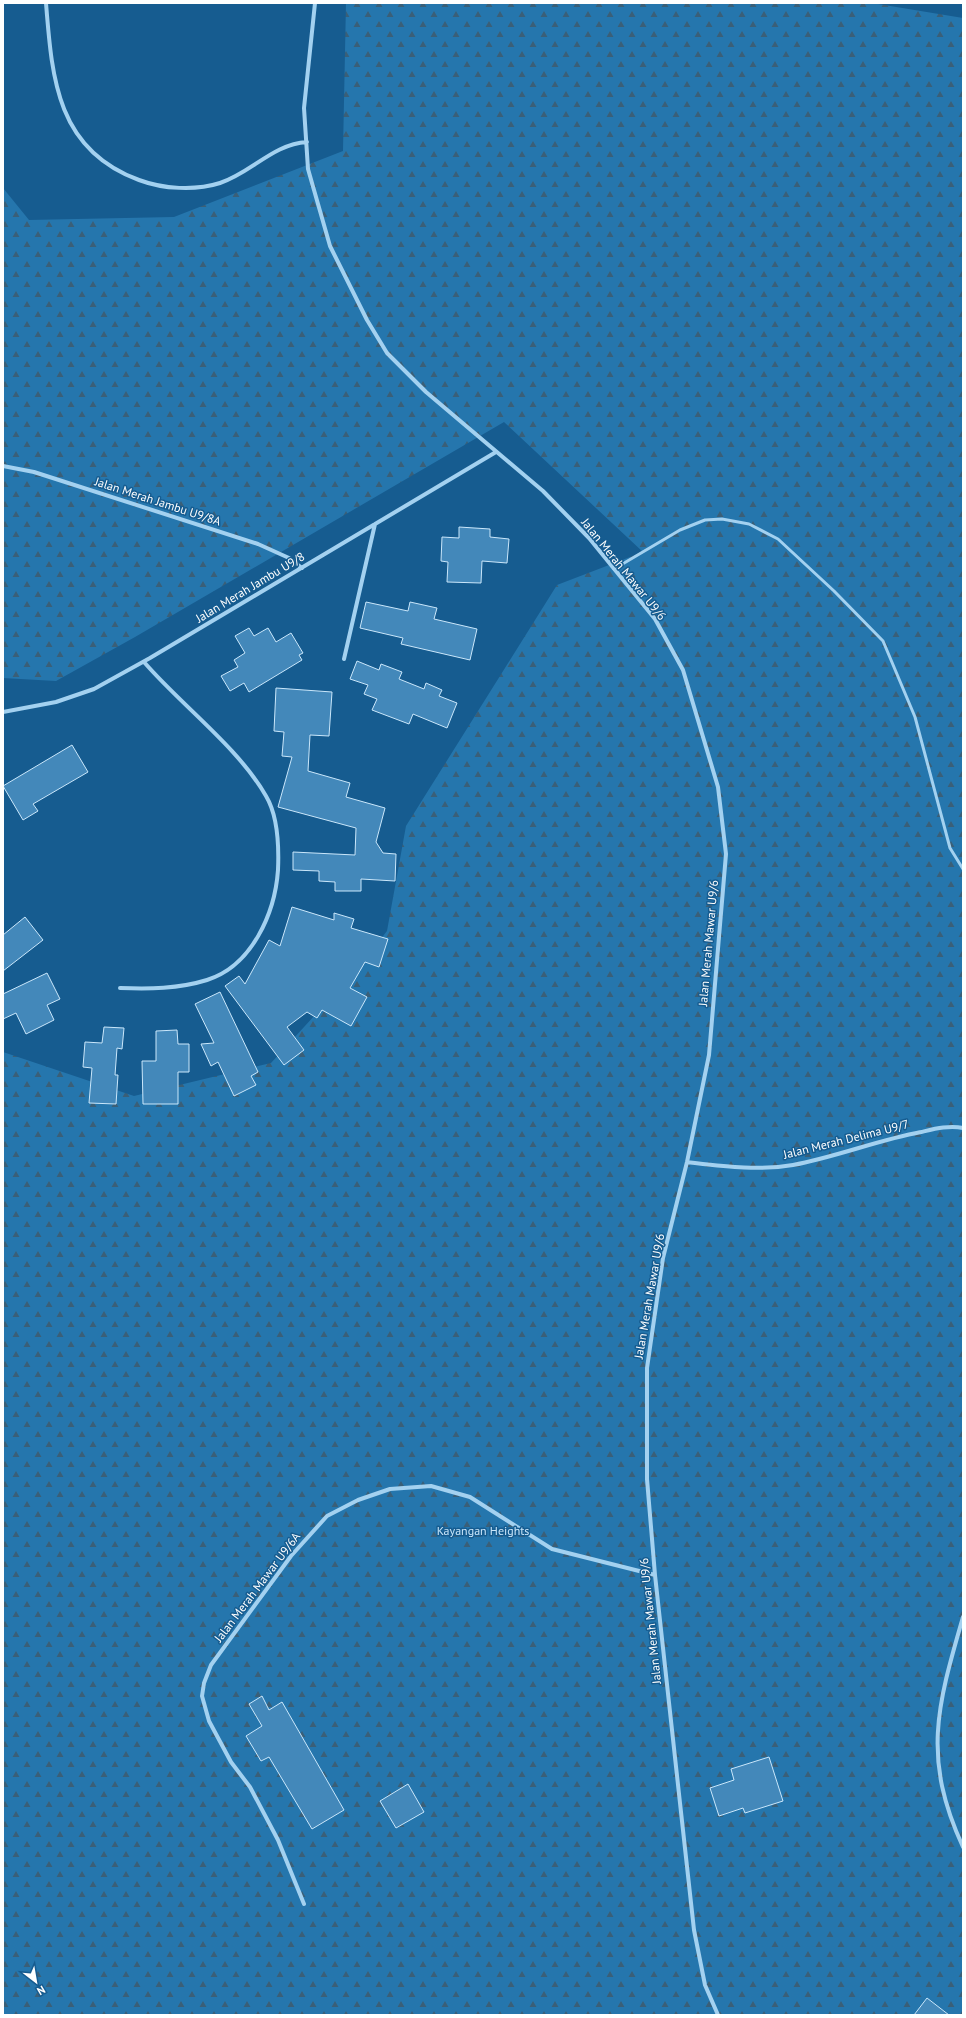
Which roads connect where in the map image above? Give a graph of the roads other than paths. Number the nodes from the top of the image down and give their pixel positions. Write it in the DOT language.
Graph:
graph roads {
  1 [pos="46,3"];
  2 [pos="315,3"];
  3 [pos="306,142"];
  4 [pos="496,452"];
  5 [pos="3,466"];
  6 [pos="375,524"];
  7 [pos="302,568"];
  8 [pos="614,569"];
  9 [pos="344,659"];
  10 [pos="144,662"];
  11 [pos="3,712"];
  12 [pos="963,869"];
  13 [pos="120,988"];
  14 [pos="963,1128"];
  15 [pos="687,1162"];
  16 [pos="655,1575"];
  17 [pos="963,1617"];
  18 [pos="963,1847"];
  19 [pos="304,1904"];
  20 [pos="718,2015"];
  1 -- 3 [label="street"];
  2 -- 3 [label="street, Jalan Merah Mawar U9/6"];
  3 -- 4 [label="street, Jalan Merah Mawar U9/6"];
  4 -- 6 [label="street, Jalan Merah Jambu U9/8"];
  4 -- 8 [label="street, Jalan Merah Mawar U9/6"];
  5 -- 7 [label="street, Jalan Merah Jambu U9/8A"];
  6 -- 7 [label="street, Jalan Merah Jambu U9/8"];
  6 -- 9 [label="street"];
  7 -- 10 [label="street, Jalan Merah Jambu U9/8"];
  8 -- 12 [label="lane"];
  8 -- 15 [label="street, Jalan Merah Mawar U9/6"];
  10 -- 11 [label="street, Jalan Merah Jambu U9/8"];
  10 -- 13 [label="street"];
  14 -- 15 [label="street, Jalan Merah Delima U9/7"];
  15 -- 16 [label="street, Jalan Merah Mawar U9/6"];
  16 -- 19 [label="street, Jalan Merah Mawar U9/6A"];
  16 -- 20 [label="street, Jalan Merah Mawar U9/6"];
  17 -- 18 [label="street"];
}
